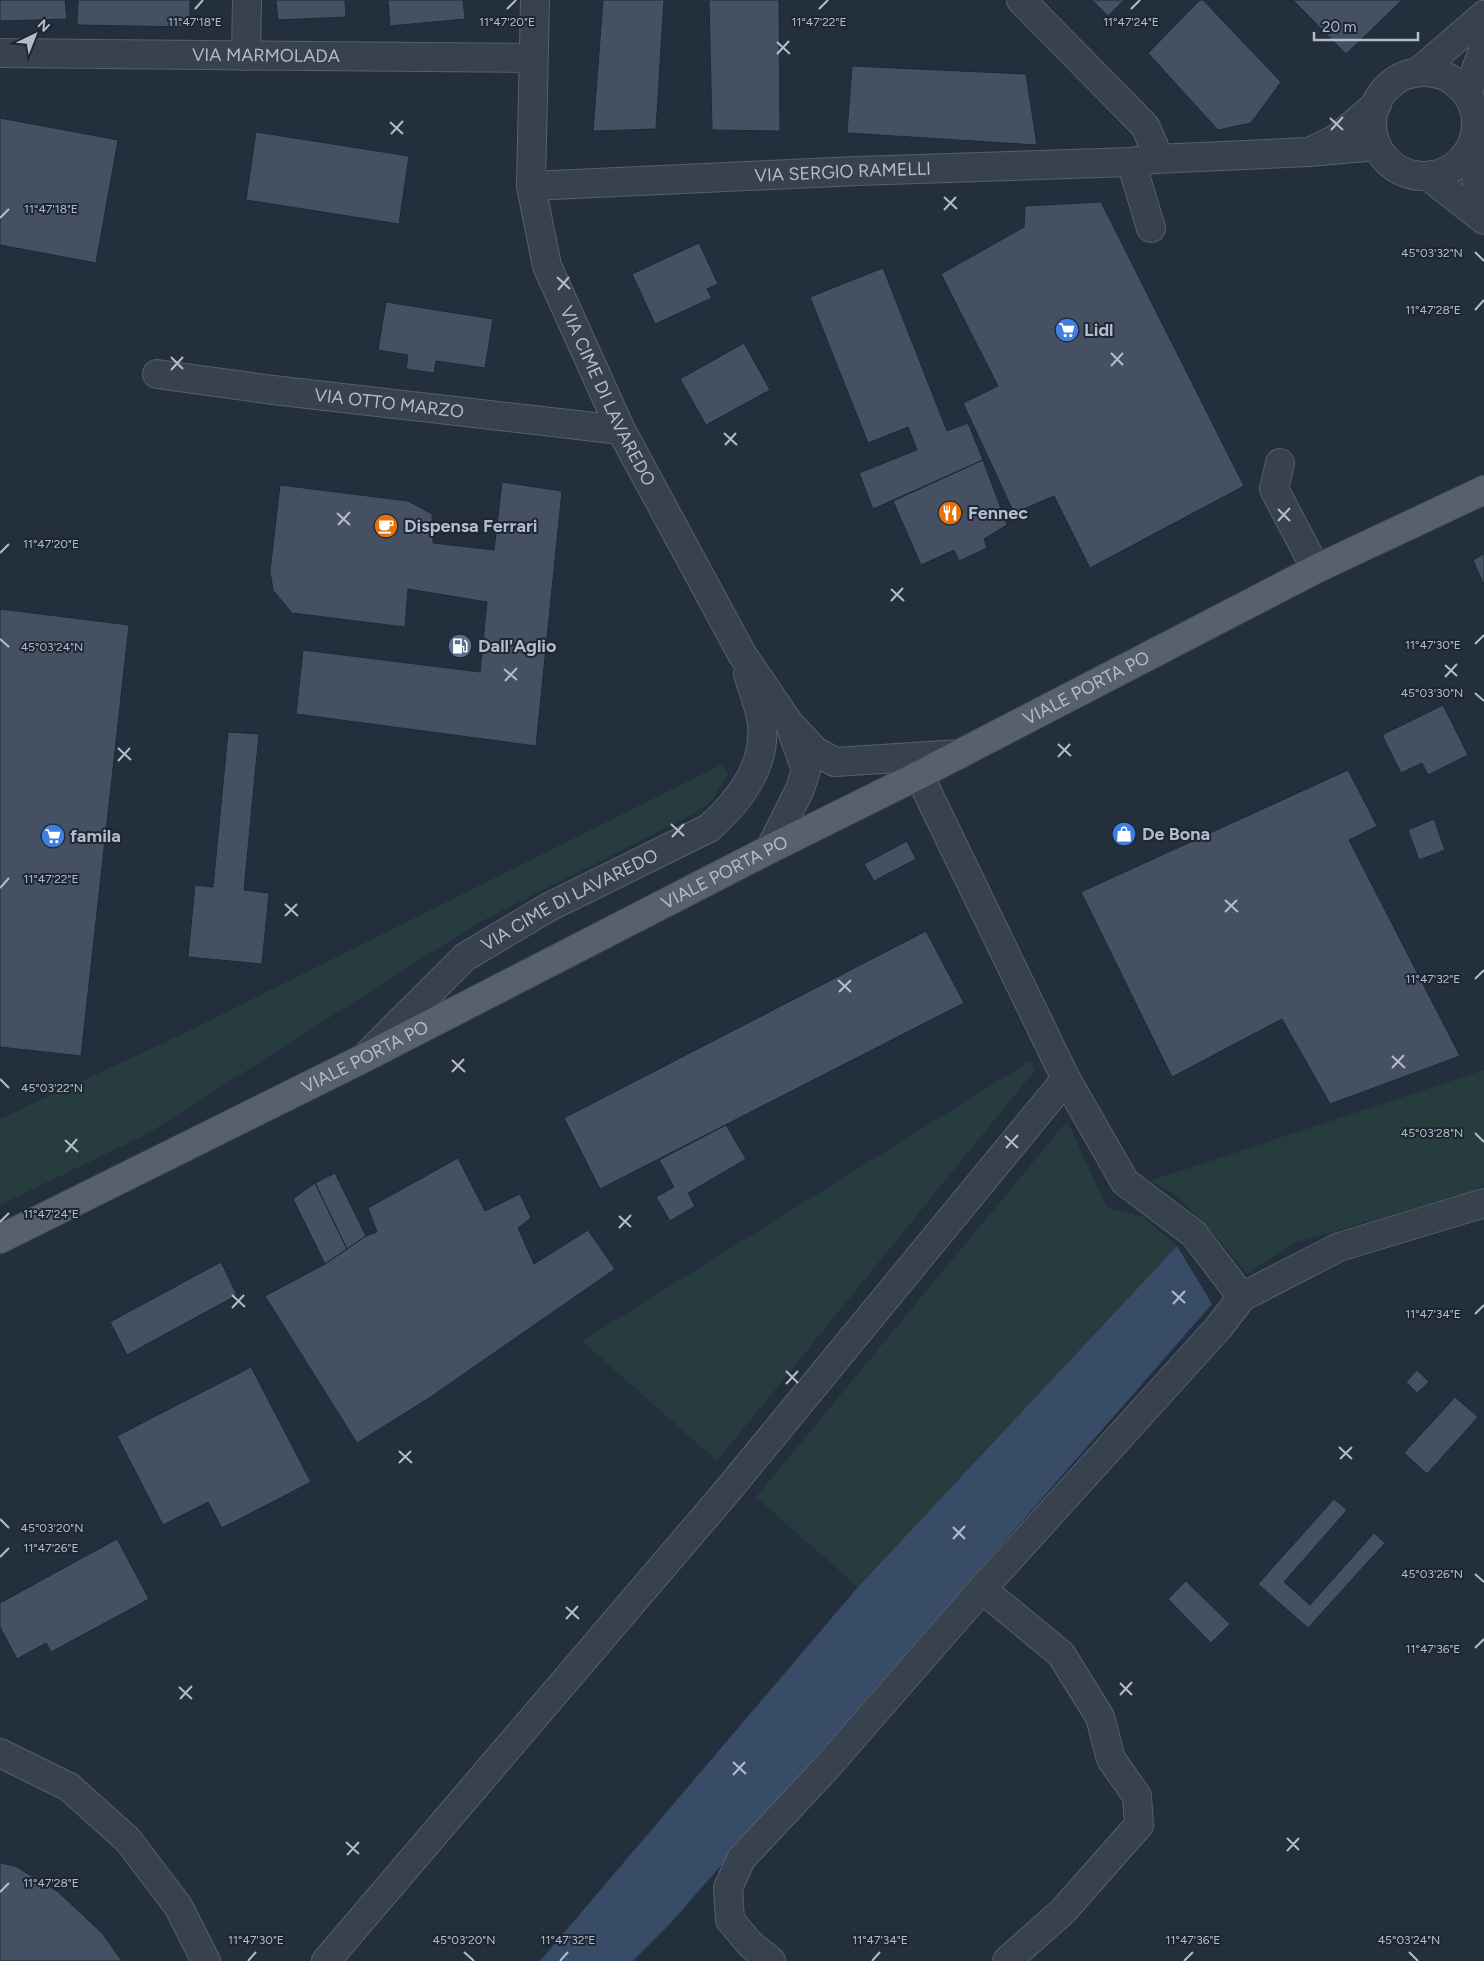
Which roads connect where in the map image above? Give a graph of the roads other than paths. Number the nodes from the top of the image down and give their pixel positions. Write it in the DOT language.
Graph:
graph roads {
  1 [pos="247,0"];
  2 [pos="534,0"];
  3 [pos="1021,0"];
  4 [pos="1484,15"];
  5 [pos="1484,48"];
  6 [pos="0,53"];
  7 [pos="246,56"];
  8 [pos="533,58"];
  9 [pos="1418,72"];
  10 [pos="1467,94"];
  11 [pos="1377,104"];
  12 [pos="1377,146"];
  13 [pos="1469,150"];
  14 [pos="1309,152"];
  15 [pos="1143,160"];
  16 [pos="1428,176"];
  17 [pos="531,186"];
  18 [pos="1484,210"];
  19 [pos="1484,220"];
  20 [pos="1151,228"];
  21 [pos="157,374"];
  22 [pos="621,430"];
  23 [pos="1280,463"];
  24 [pos="1484,475"];
  25 [pos="1484,490"];
  26 [pos="1450,504"];
  27 [pos="1316,569"];
  28 [pos="742,654"];
  29 [pos="789,723"];
  30 [pos="960,754"];
  31 [pos="919,776"];
  32 [pos="770,849"];
  33 [pos="364,1058"];
  34 [pos="1066,1079"];
  35 [pos="1484,1203"];
  36 [pos="0,1240"];
  37 [pos="1242,1297"];
  38 [pos="982,1589"];
  39 [pos="0,1753"];
  40 [pos="206,1961"];
  41 [pos="326,1961"];
  42 [pos="771,1961"];
  43 [pos="1007,1961"];
  1 -- 7 [label="street"];
  2 -- 8 [label="street, VIA CIME DI LAVAREDO"];
  3 -- 15 [label="street"];
  4 -- 9 [label="street"];
  5 -- 10 [label="street"];
  6 -- 7 [label="street, VIA MARMOLADA"];
  7 -- 8 [label="street, VIA MARMOLADA"];
  8 -- 17 [label="street, VIA CIME DI LAVAREDO"];
  9 -- 10 [label="street"];
  9 -- 11 [label="street"];
  10 -- 13 [label="street"];
  11 -- 12 [label="street"];
  11 -- 14 [label="street, VIA SERGIO RAMELLI"];
  12 -- 14 [label="street, VIA SERGIO RAMELLI"];
  12 -- 16 [label="street"];
  13 -- 16 [label="street"];
  13 -- 18 [label="street"];
  14 -- 15 [label="street, VIA SERGIO RAMELLI"];
  15 -- 17 [label="street, VIA SERGIO RAMELLI"];
  15 -- 20 [label="street"];
  16 -- 19 [label="street"];
  17 -- 22 [label="street, VIA CIME DI LAVAREDO"];
  21 -- 22 [label="street, VIA OTTO MARZO"];
  22 -- 28 [label="street, VIA CIME DI LAVAREDO"];
  23 -- 27 [label="street"];
  24 -- 26 [label="main road, VIALE PORTA PO"];
  25 -- 26 [label="main road, VIALE PORTA PO"];
  26 -- 27 [label="main road, VIALE PORTA PO"];
  27 -- 30 [label="main road, VIALE PORTA PO"];
  28 -- 29 [label="street, VIA CIME DI LAVAREDO"];
  28 -- 33 [label="street, VIA CIME DI LAVAREDO"];
  29 -- 30 [label="street, VIA CIME DI LAVAREDO"];
  29 -- 32 [label="street, VIA CIME DI LAVAREDO"];
  30 -- 31 [label="main road, VIALE PORTA PO"];
  31 -- 32 [label="main road, VIALE PORTA PO"];
  31 -- 34 [label="street"];
  32 -- 33 [label="main road, VIALE PORTA PO"];
  33 -- 36 [label="main road, VIALE PORTA PO"];
  34 -- 37 [label="street"];
  34 -- 41 [label="street"];
  35 -- 37 [label="street"];
  37 -- 38 [label="street"];
  38 -- 42 [label="street"];
  38 -- 43 [label="street"];
  39 -- 40 [label="street"];
}
